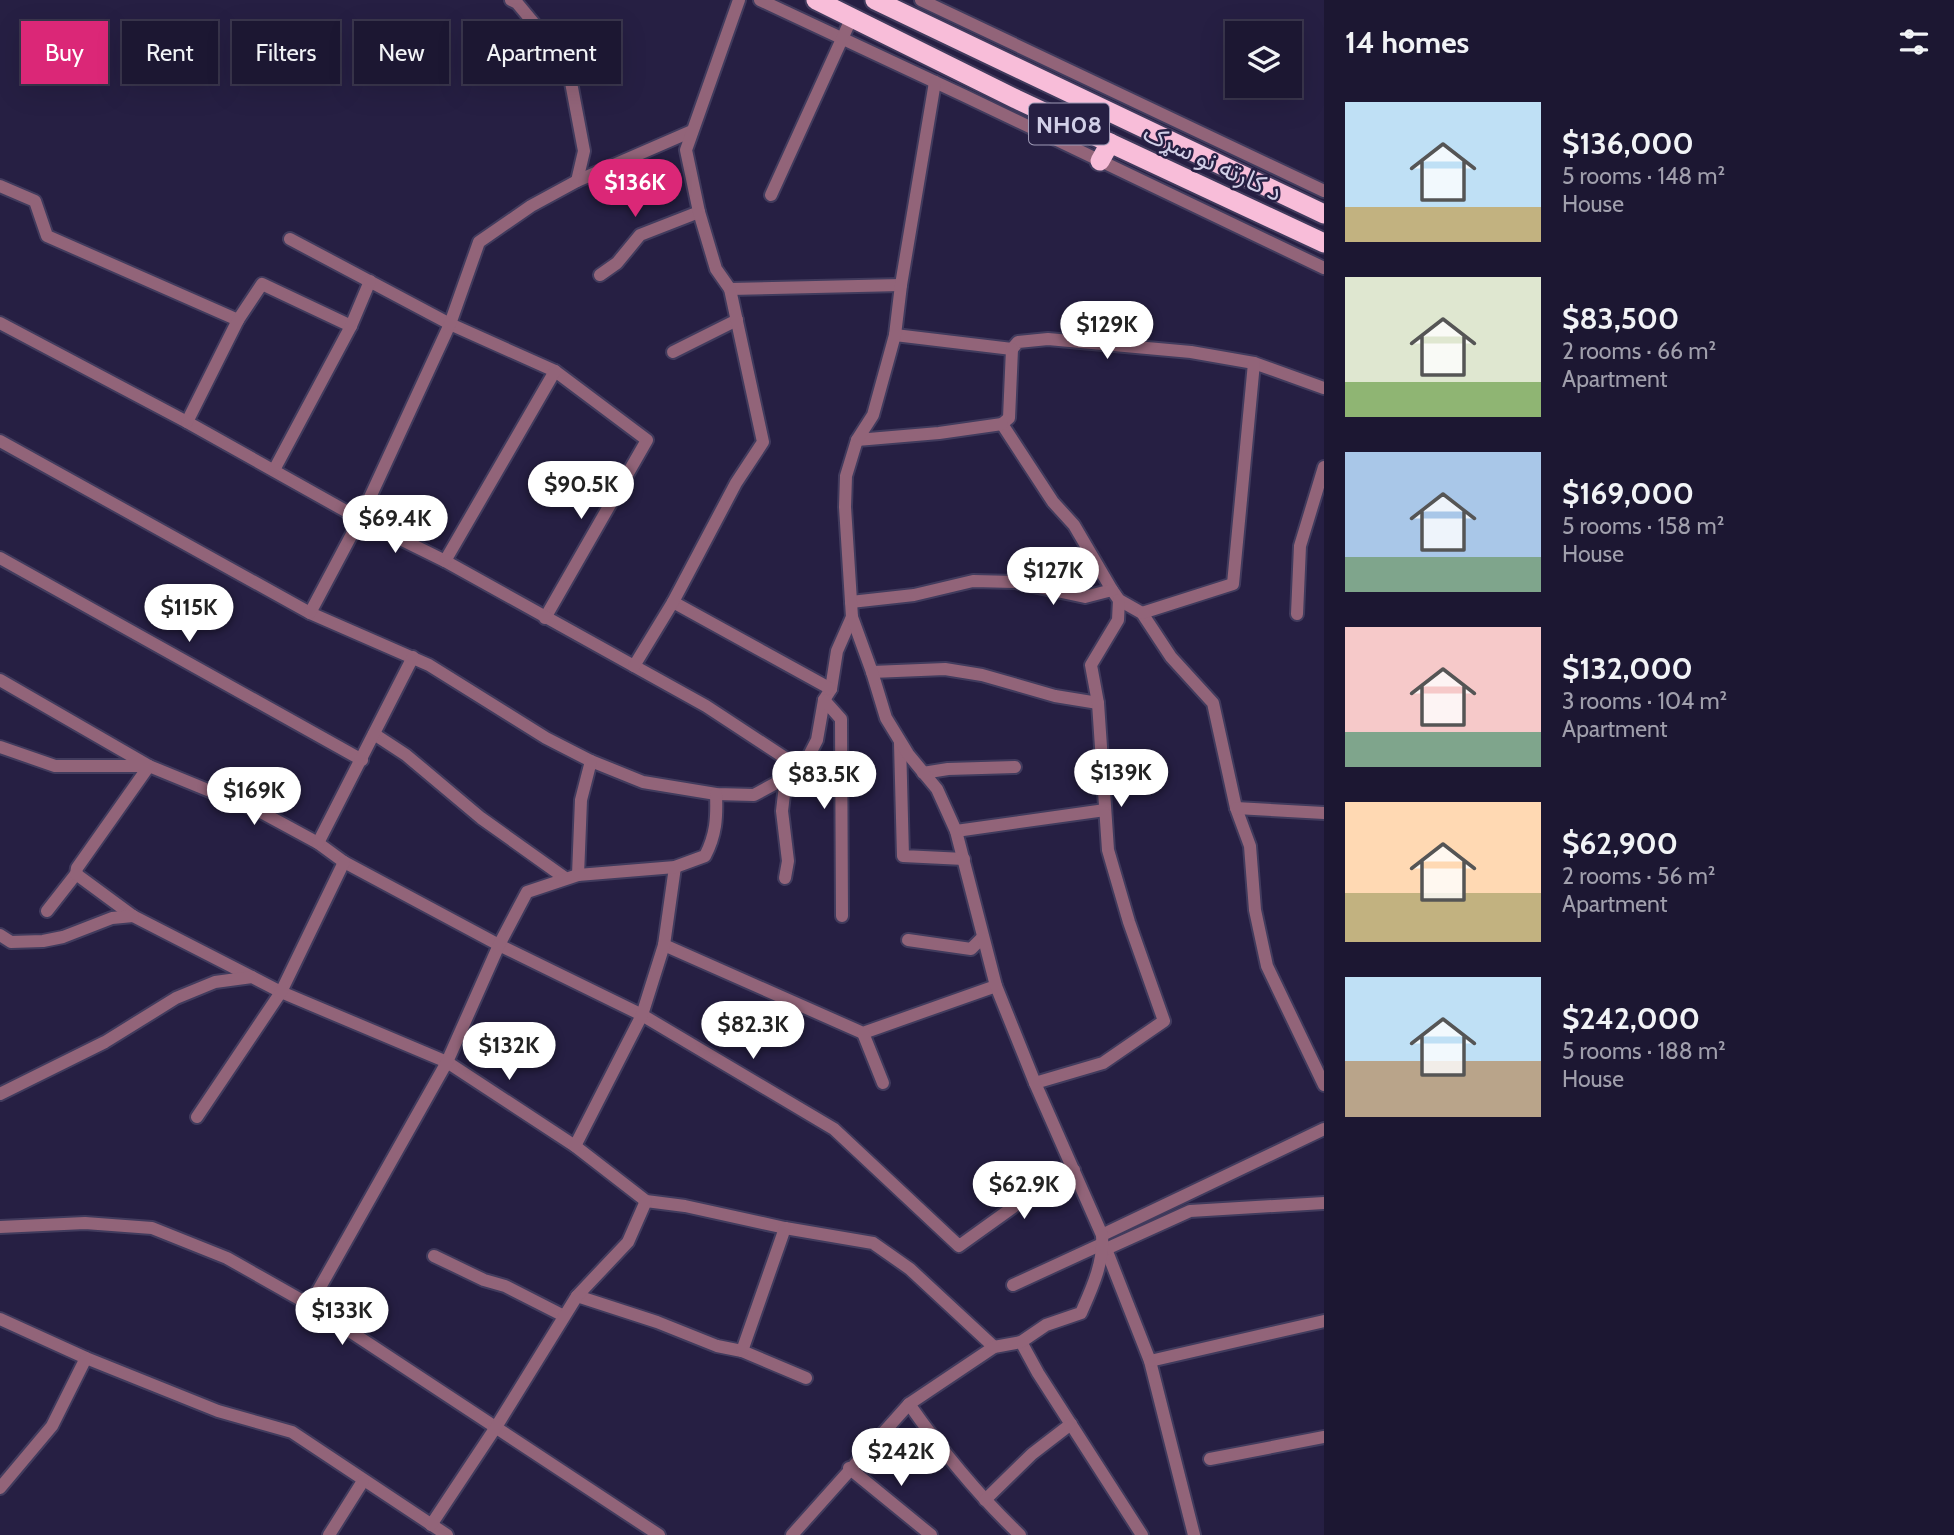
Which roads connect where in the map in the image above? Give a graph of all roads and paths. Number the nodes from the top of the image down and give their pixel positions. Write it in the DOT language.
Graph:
graph roads {
  1 [pos="739,0"];
  2 [pos="761,0"];
  3 [pos="817,0"];
  4 [pos="875,0"];
  5 [pos="921,0"];
  6 [pos="515,1"];
  7 [pos="852,17"];
  8 [pos="842,38"];
  9 [pos="974,49"];
  10 [pos="962,72"];
  11 [pos="935,82"];
  12 [pos="692,131"];
  13 [pos="1110,143"];
  14 [pos="1100,161"];
  15 [pos="577,181"];
  16 [pos="0,186"];
  17 [pos="1324,191"];
  18 [pos="771,195"];
  19 [pos="699,212"];
  20 [pos="1324,214"];
  21 [pos="290,239"];
  22 [pos="1324,243"];
  23 [pos="1324,268"];
  24 [pos="600,275"];
  25 [pos="370,281"];
  26 [pos="901,285"];
  27 [pos="730,289"];
  28 [pos="238,320"];
  29 [pos="737,320"];
  30 [pos="0,323"];
  31 [pos="450,324"];
  32 [pos="351,326"];
  33 [pos="895,335"];
  34 [pos="1012,349"];
  35 [pos="673,352"];
  36 [pos="1254,363"];
  37 [pos="555,371"];
  38 [pos="1324,388"];
  39 [pos="187,422"];
  40 [pos="1002,424"];
  41 [pos="857,440"];
  42 [pos="0,441"];
  43 [pos="1324,467"];
  44 [pos="274,470"];
  45 [pos="360,519"];
  46 [pos="0,558"];
  47 [pos="444,561"];
  48 [pos="1116,595"];
  49 [pos="673,602"];
  50 [pos="851,602"];
  51 [pos="1142,612"];
  52 [pos="310,613"];
  53 [pos="1297,614"];
  54 [pos="852,617"];
  55 [pos="545,618"];
  56 [pos="413,657"];
  57 [pos="634,666"];
  58 [pos="872,671"];
  59 [pos="0,680"];
  60 [pos="828,695"];
  61 [pos="1098,703"];
  62 [pos="374,734"];
  63 [pos="900,742"];
  64 [pos="0,747"];
  65 [pos="362,760"];
  66 [pos="591,761"];
  67 [pos="149,765"];
  68 [pos="1015,767"];
  69 [pos="802,769"];
  70 [pos="923,773"];
  71 [pos="786,777"];
  72 [pos="716,794"];
  73 [pos="1236,808"];
  74 [pos="1105,810"];
  75 [pos="1324,813"];
  76 [pos="956,831"];
  77 [pos="318,843"];
  78 [pos="964,859"];
  79 [pos="344,862"];
  80 [pos="674,867"];
  81 [pos="76,874"];
  82 [pos="571,876"];
  83 [pos="785,878"];
  84 [pos="47,911"];
  85 [pos="133,916"];
  86 [pos="842,916"];
  87 [pos="0,934"];
  88 [pos="982,938"];
  89 [pos="908,940"];
  90 [pos="499,945"];
  91 [pos="664,945"];
  92 [pos="252,977"];
  93 [pos="996,986"];
  94 [pos="281,992"];
  95 [pos="642,1015"];
  96 [pos="863,1033"];
  97 [pos="447,1062"];
  98 [pos="883,1083"];
  99 [pos="1035,1083"];
  100 [pos="1324,1085"];
  101 [pos="0,1094"];
  102 [pos="197,1117"];
  103 [pos="1324,1129"];
  104 [pos="575,1146"];
  105 [pos="1074,1170"];
  106 [pos="646,1201"];
  107 [pos="1324,1203"];
  108 [pos="0,1227"];
  109 [pos="785,1228"];
  110 [pos="1103,1243"];
  111 [pos="434,1256"];
  112 [pos="1013,1285"];
  113 [pos="577,1296"];
  114 [pos="310,1306"];
  115 [pos="564,1316"];
  116 [pos="0,1319"];
  117 [pos="1324,1321"];
  118 [pos="1021,1342"];
  119 [pos="993,1347"];
  120 [pos="741,1351"];
  121 [pos="86,1357"];
  122 [pos="1150,1361"];
  123 [pos="806,1378"];
  124 [pos="909,1404"];
  125 [pos="1071,1423"];
  126 [pos="496,1427"];
  127 [pos="1324,1437"];
  128 [pos="1210,1458"];
  129 [pos="849,1468"];
  130 [pos="363,1481"];
  131 [pos="0,1488"];
  132 [pos="985,1500"];
  133 [pos="431,1525"];
  134 [pos="794,1532"];
  135 [pos="329,1535"];
  136 [pos="447,1535"];
  137 [pos="659,1535"];
  138 [pos="811,1535"];
  139 [pos="931,1535"];
  140 [pos="1020,1535"];
  141 [pos="1142,1535"];
  142 [pos="1194,1535"];
  1 -- 12 [label="street"];
  2 -- 8 [label="street"];
  3 -- 7 [label="highway, د کارته نو سړک / NH08"];
  4 -- 9 [label="highway, NH08"];
  5 -- 17 [label="street"];
  6 -- 15 [label="street"];
  7 -- 8 [label="street"];
  7 -- 10 [label="highway, د کارته نو سړک / NH08"];
  8 -- 11 [label="street"];
  8 -- 18 [label="street"];
  9 -- 10 [label="highway"];
  9 -- 20 [label="highway, NH08"];
  10 -- 13 [label="highway, د کارته نو سړک / NH08"];
  11 -- 14 [label="street"];
  11 -- 26 [label="street"];
  12 -- 15 [label="street"];
  12 -- 19 [label="street"];
  13 -- 14 [label="highway"];
  13 -- 22 [label="highway, د کارته نو سړک / NH08"];
  14 -- 23 [label="street"];
  15 -- 31 [label="street"];
  16 -- 28 [label="street"];
  19 -- 24 [label="street"];
  19 -- 27 [label="street"];
  21 -- 25 [label="street"];
  25 -- 31 [label="street"];
  25 -- 32 [label="street"];
  26 -- 27 [label="street"];
  26 -- 33 [label="street"];
  27 -- 29 [label="street"];
  28 -- 32 [label="street"];
  28 -- 39 [label="street"];
  29 -- 35 [label="street"];
  29 -- 49 [label="street"];
  30 -- 39 [label="street"];
  31 -- 37 [label="street"];
  31 -- 45 [label="street"];
  32 -- 44 [label="street"];
  33 -- 34 [label="street"];
  33 -- 41 [label="street"];
  34 -- 36 [label="street"];
  34 -- 40 [label="street"];
  36 -- 38 [label="street"];
  36 -- 51 [label="street"];
  37 -- 47 [label="street"];
  37 -- 55 [label="street"];
  39 -- 44 [label="street"];
  40 -- 41 [label="street"];
  40 -- 48 [label="street"];
  41 -- 50 [label="street"];
  42 -- 52 [label="street"];
  43 -- 53 [label="street"];
  44 -- 45 [label="street"];
  45 -- 47 [label="street"];
  45 -- 52 [label="street"];
  46 -- 65 [label="street"];
  47 -- 55 [label="street"];
  48 -- 50 [label="street"];
  48 -- 51 [label="street"];
  48 -- 61 [label="street"];
  49 -- 57 [label="street"];
  49 -- 60 [label="street"];
  50 -- 54 [label="street"];
  51 -- 73 [label="street"];
  52 -- 56 [label="street"];
  54 -- 58 [label="street"];
  54 -- 60 [label="street"];
  55 -- 57 [label="street"];
  56 -- 62 [label="street"];
  56 -- 66 [label="street"];
  57 -- 69 [label="street"];
  58 -- 61 [label="street"];
  58 -- 63 [label="street"];
  59 -- 67 [label="street"];
  60 -- 69 [label="street"];
  60 -- 86 [label="street"];
  61 -- 74 [label="street"];
  62 -- 65 [label="street"];
  62 -- 82 [label="street"];
  63 -- 70 [label="street"];
  63 -- 78 [label="street"];
  64 -- 67 [label="street"];
  65 -- 77 [label="street"];
  66 -- 72 [label="street"];
  66 -- 82 [label="street"];
  67 -- 77 [label="street"];
  67 -- 81 [label="street"];
  68 -- 70 [label="street"];
  69 -- 71 [label="street"];
  70 -- 76 [label="street"];
  71 -- 72 [label="street"];
  71 -- 83 [label="street"];
  72 -- 80 [label="street"];
  73 -- 75 [label="street"];
  73 -- 100 [label="street"];
  74 -- 76 [label="street"];
  74 -- 99 [label="street"];
  76 -- 78 [label="street"];
  77 -- 79 [label="street"];
  78 -- 88 [label="street"];
  79 -- 90 [label="street"];
  79 -- 94 [label="street"];
  80 -- 82 [label="street"];
  80 -- 91 [label="street"];
  81 -- 84 [label="street"];
  81 -- 85 [label="street"];
  82 -- 90 [label="street"];
  85 -- 87 [label="street"];
  85 -- 92 [label="street"];
  88 -- 89 [label="street"];
  88 -- 93 [label="street"];
  90 -- 95 [label="street"];
  90 -- 97 [label="street"];
  91 -- 95 [label="street"];
  91 -- 96 [label="street"];
  92 -- 94 [label="street"];
  92 -- 101 [label="street"];
  93 -- 96 [label="street"];
  93 -- 99 [label="street"];
  94 -- 97 [label="street"];
  94 -- 102 [label="street"];
  95 -- 104 [label="street"];
  95 -- 105 [label="street"];
  96 -- 98 [label="street"];
  97 -- 104 [label="street"];
  97 -- 114 [label="street"];
  99 -- 105 [label="street"];
  103 -- 110 [label="street"];
  104 -- 106 [label="street"];
  105 -- 110 [label="street"];
  106 -- 109 [label="street"];
  106 -- 113 [label="street"];
  107 -- 110 [label="street"];
  108 -- 114 [label="street"];
  109 -- 119 [label="street"];
  109 -- 120 [label="street"];
  110 -- 112 [label="street"];
  110 -- 118 [label="street"];
  110 -- 122 [label="street"];
  111 -- 115 [label="street"];
  113 -- 115 [label="street"];
  113 -- 120 [label="street"];
  114 -- 126 [label="street"];
  115 -- 126 [label="street"];
  116 -- 121 [label="street"];
  117 -- 122 [label="street"];
  118 -- 119 [label="street"];
  118 -- 125 [label="street"];
  119 -- 124 [label="street"];
  120 -- 123 [label="street"];
  121 -- 130 [label="street"];
  121 -- 131 [label="street"];
  122 -- 142 [label="street"];
  124 -- 129 [label="street"];
  124 -- 132 [label="street"];
  125 -- 132 [label="street"];
  125 -- 141 [label="street"];
  126 -- 133 [label="street"];
  126 -- 137 [label="street"];
  127 -- 128 [label="street"];
  129 -- 134 [label="street"];
  129 -- 139 [label="street"];
  130 -- 133 [label="street"];
  130 -- 135 [label="street"];
  132 -- 140 [label="street"];
  133 -- 136 [label="street"];
  134 -- 138 [label="street"];
}
